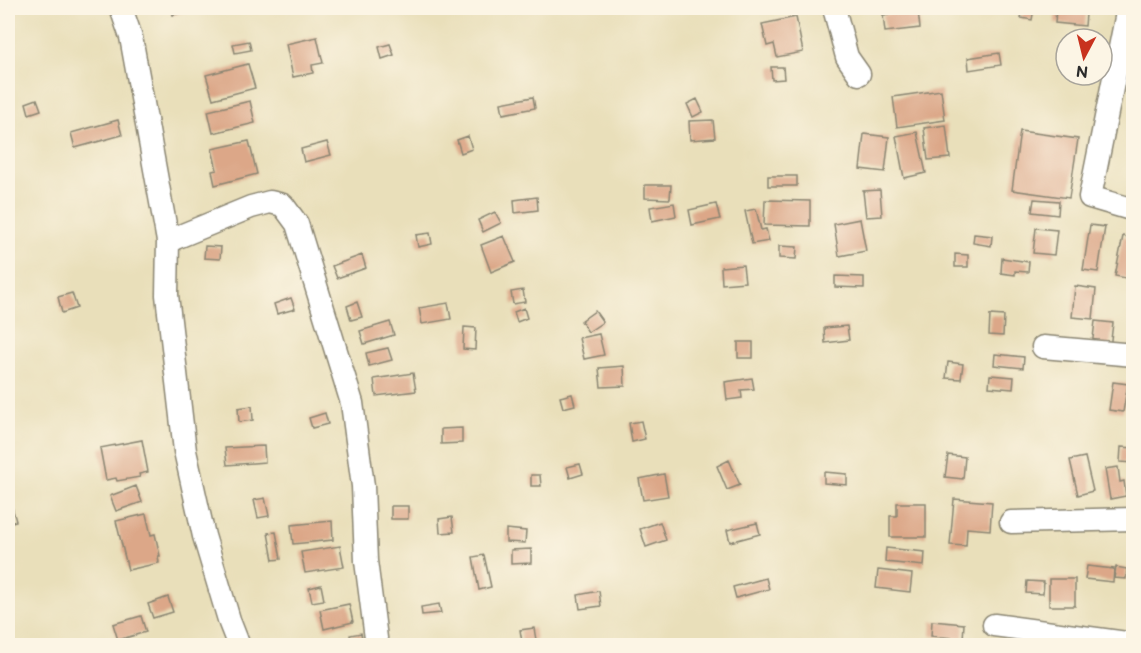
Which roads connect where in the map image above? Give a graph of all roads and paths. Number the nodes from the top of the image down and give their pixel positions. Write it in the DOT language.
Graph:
graph roads {
  1 [pos="121,8"];
  2 [pos="834,8"];
  3 [pos="1129,22"];
  4 [pos="859,74"];
  5 [pos="1134,210"];
  6 [pos="168,241"];
  7 [pos="1043,347"];
  8 [pos="1134,355"];
  9 [pos="1134,519"];
  10 [pos="1011,522"];
  11 [pos="994,625"];
  12 [pos="1134,644"];
  13 [pos="239,645"];
  14 [pos="377,645"];
  1 -- 6 [label="street"];
  2 -- 4 [label="street"];
  3 -- 5 [label="street"];
  6 -- 13 [label="street"];
  6 -- 14 [label="street"];
  7 -- 8 [label="street"];
  9 -- 10 [label="street"];
  11 -- 12 [label="street"];
}
